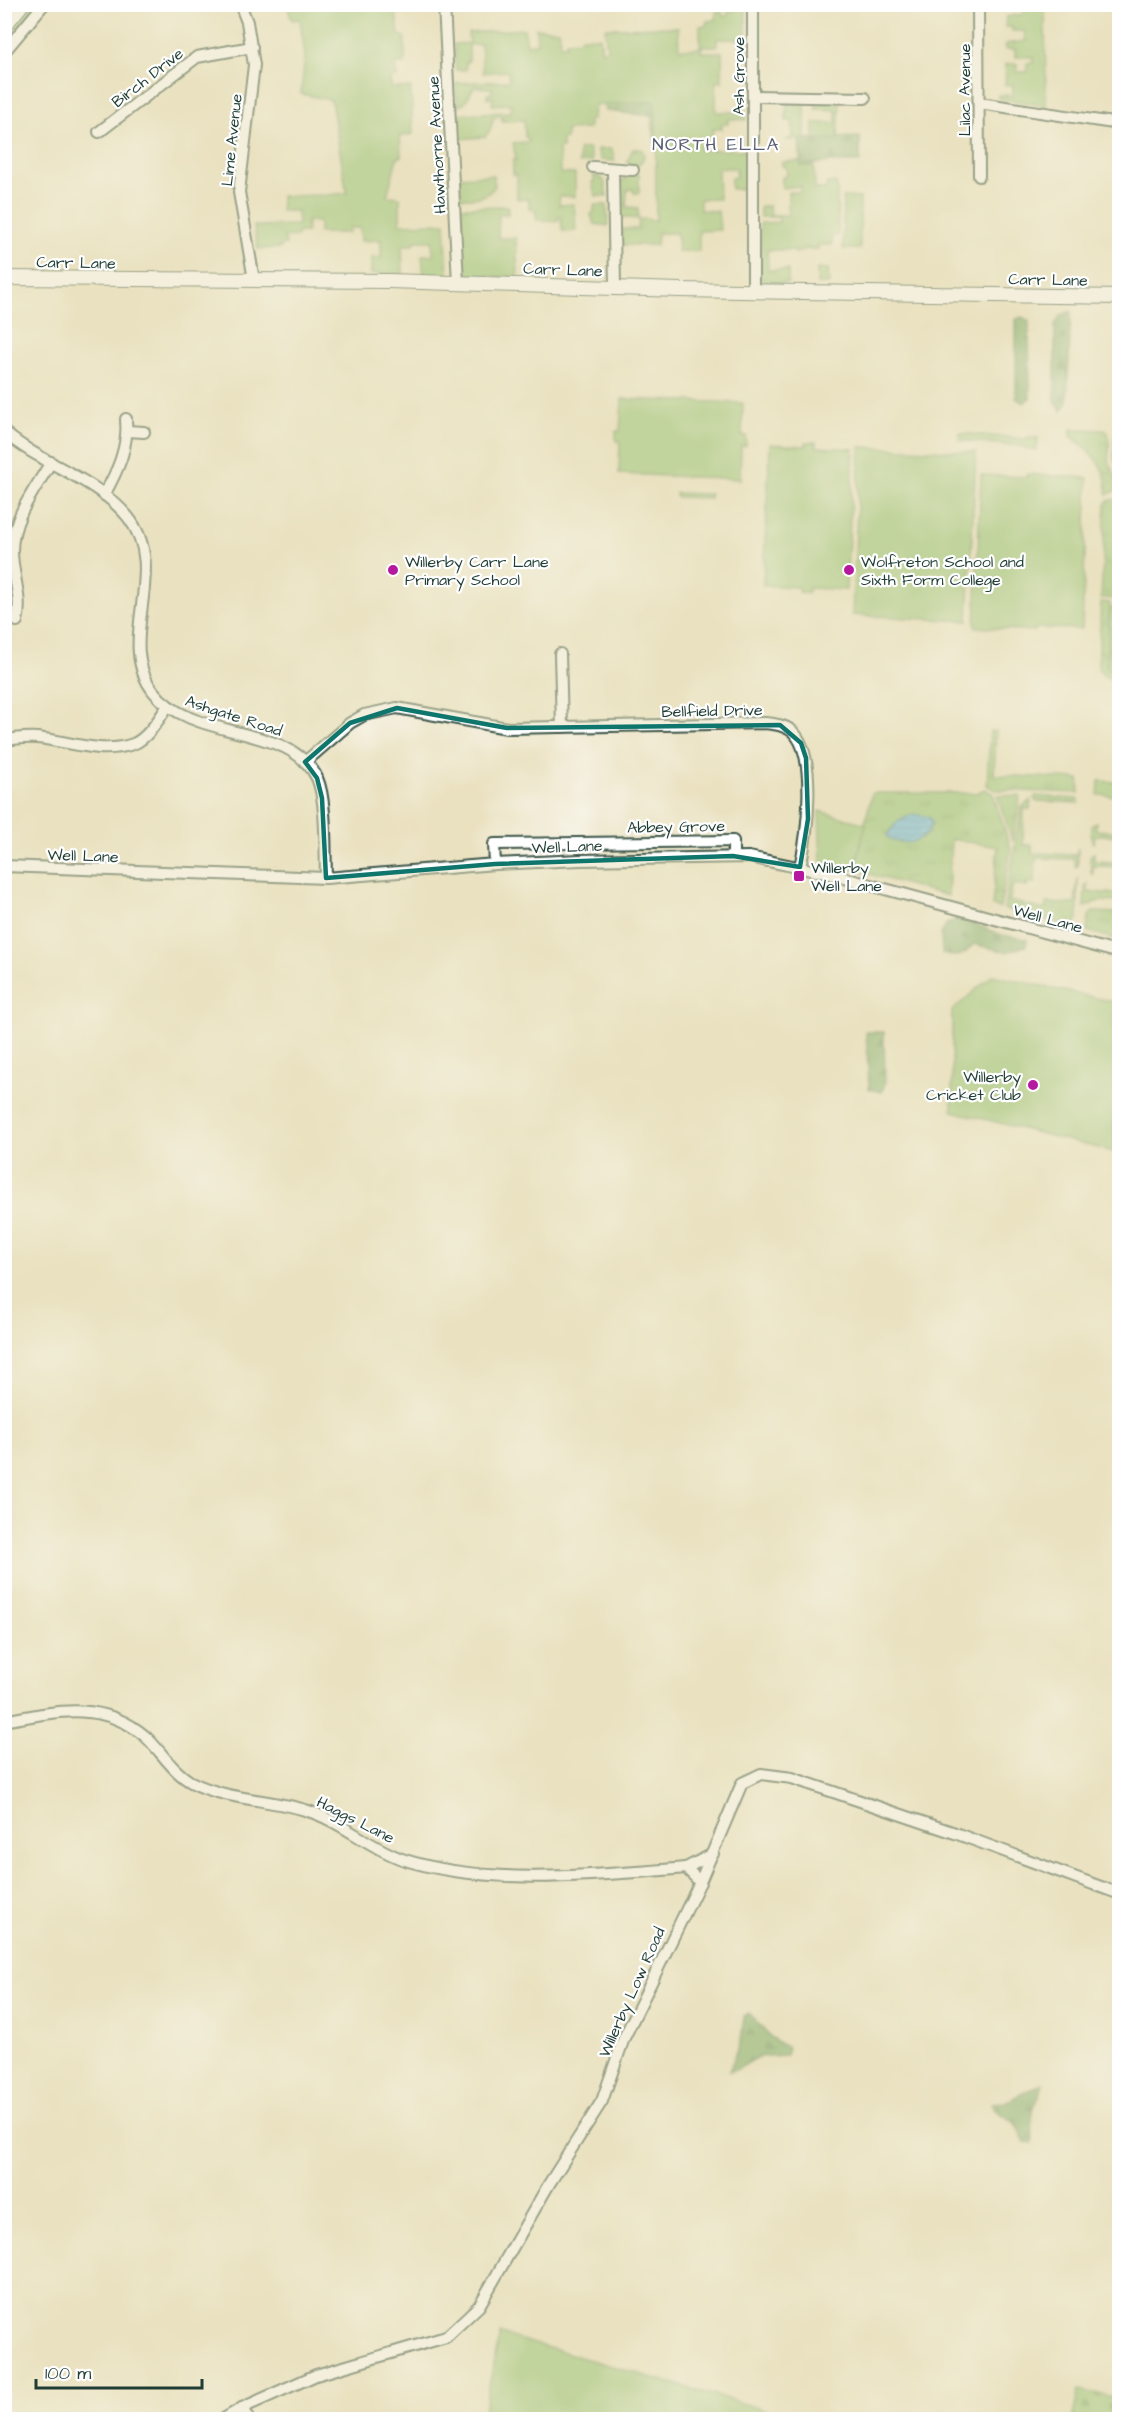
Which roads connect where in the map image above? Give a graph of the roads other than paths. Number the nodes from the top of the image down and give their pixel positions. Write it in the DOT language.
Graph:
graph roads {
  1 [pos="22,4"];
  2 [pos="44,4"];
  3 [pos="240,4"];
  4 [pos="444,4"];
  5 [pos="753,4"];
  6 [pos="978,4"];
  7 [pos="4,26"];
  8 [pos="252,47"];
  9 [pos="4,52"];
  10 [pos="753,96"];
  11 [pos="865,98"];
  12 [pos="979,103"];
  13 [pos="1119,124"];
  14 [pos="99,132"];
  15 [pos="593,167"];
  16 [pos="613,170"];
  17 [pos="633,170"];
  18 [pos="979,176"];
  19 [pos="4,278"];
  20 [pos="254,280"];
  21 [pos="458,283"];
  22 [pos="615,288"];
  23 [pos="753,292"];
  24 [pos="1119,297"];
  25 [pos="4,432"];
  26 [pos="144,432"];
  27 [pos="51,462"];
  28 [pos="104,495"];
  29 [pos="17,621"];
  30 [pos="561,654"];
  31 [pos="167,707"];
  32 [pos="562,727"];
  33 [pos="4,740"];
  34 [pos="305,762"];
  35 [pos="733,856"];
  36 [pos="495,864"];
  37 [pos="4,866"];
  38 [pos="800,867"];
  39 [pos="326,878"];
  40 [pos="1119,953"];
  41 [pos="4,1720"];
  42 [pos="712,1854"];
  43 [pos="686,1868"];
  44 [pos="700,1882"];
  45 [pos="1119,1894"];
  46 [pos="242,2408"];
  47 [pos="222,2420"];
  48 [pos="249,2420"];
  1 -- 7 [label="street"];
  2 -- 9 [label="street"];
  3 -- 8 [label="street, Lime Avenue"];
  4 -- 21 [label="street, Hawthorne Avenue"];
  5 -- 10 [label="street, Ash Grove"];
  6 -- 12 [label="street, Lilac Avenue"];
  8 -- 14 [label="street, Birch Drive"];
  8 -- 20 [label="street, Lime Avenue"];
  10 -- 11 [label="street"];
  10 -- 23 [label="street, Ash Grove"];
  12 -- 13 [label="street"];
  12 -- 18 [label="street, Lilac Avenue"];
  15 -- 16 [label="street"];
  16 -- 17 [label="street"];
  16 -- 22 [label="street"];
  19 -- 20 [label="street, Carr Lane"];
  20 -- 21 [label="street, Carr Lane"];
  21 -- 22 [label="street, Carr Lane"];
  22 -- 23 [label="street, Carr Lane"];
  23 -- 24 [label="street, Carr Lane"];
  25 -- 27 [label="street, Ashgate Road"];
  26 -- 28 [label="street"];
  27 -- 28 [label="street, Ashgate Road"];
  27 -- 29 [label="street"];
  28 -- 31 [label="street, Ashgate Road"];
  30 -- 32 [label="street"];
  31 -- 33 [label="street"];
  31 -- 34 [label="street, Ashgate Road"];
  32 -- 34 [label="street, Bellfield Drive"];
  32 -- 38 [label="street, Bellfield Drive"];
  34 -- 39 [label="street, Ashgate Road"];
  35 -- 36 [label="street, Well Lane"];
  35 -- 36 [label="street, Abbey Grove"];
  35 -- 38 [label="street, Well Lane"];
  36 -- 39 [label="street, Well Lane"];
  37 -- 39 [label="street, Well Lane"];
  38 -- 40 [label="street, Well Lane"];
  41 -- 43 [label="street, Haggs Lane"];
  42 -- 43 [label="street, Haggs Lane"];
  42 -- 44 [label="street, Willerby Low Road"];
  42 -- 45 [label="street, Willerby Low Road"];
  43 -- 44 [label="street"];
  44 -- 46 [label="street, Willerby Low Road"];
  46 -- 47 [label="street, Willerby Low Road"];
  46 -- 48 [label="street"];
}
